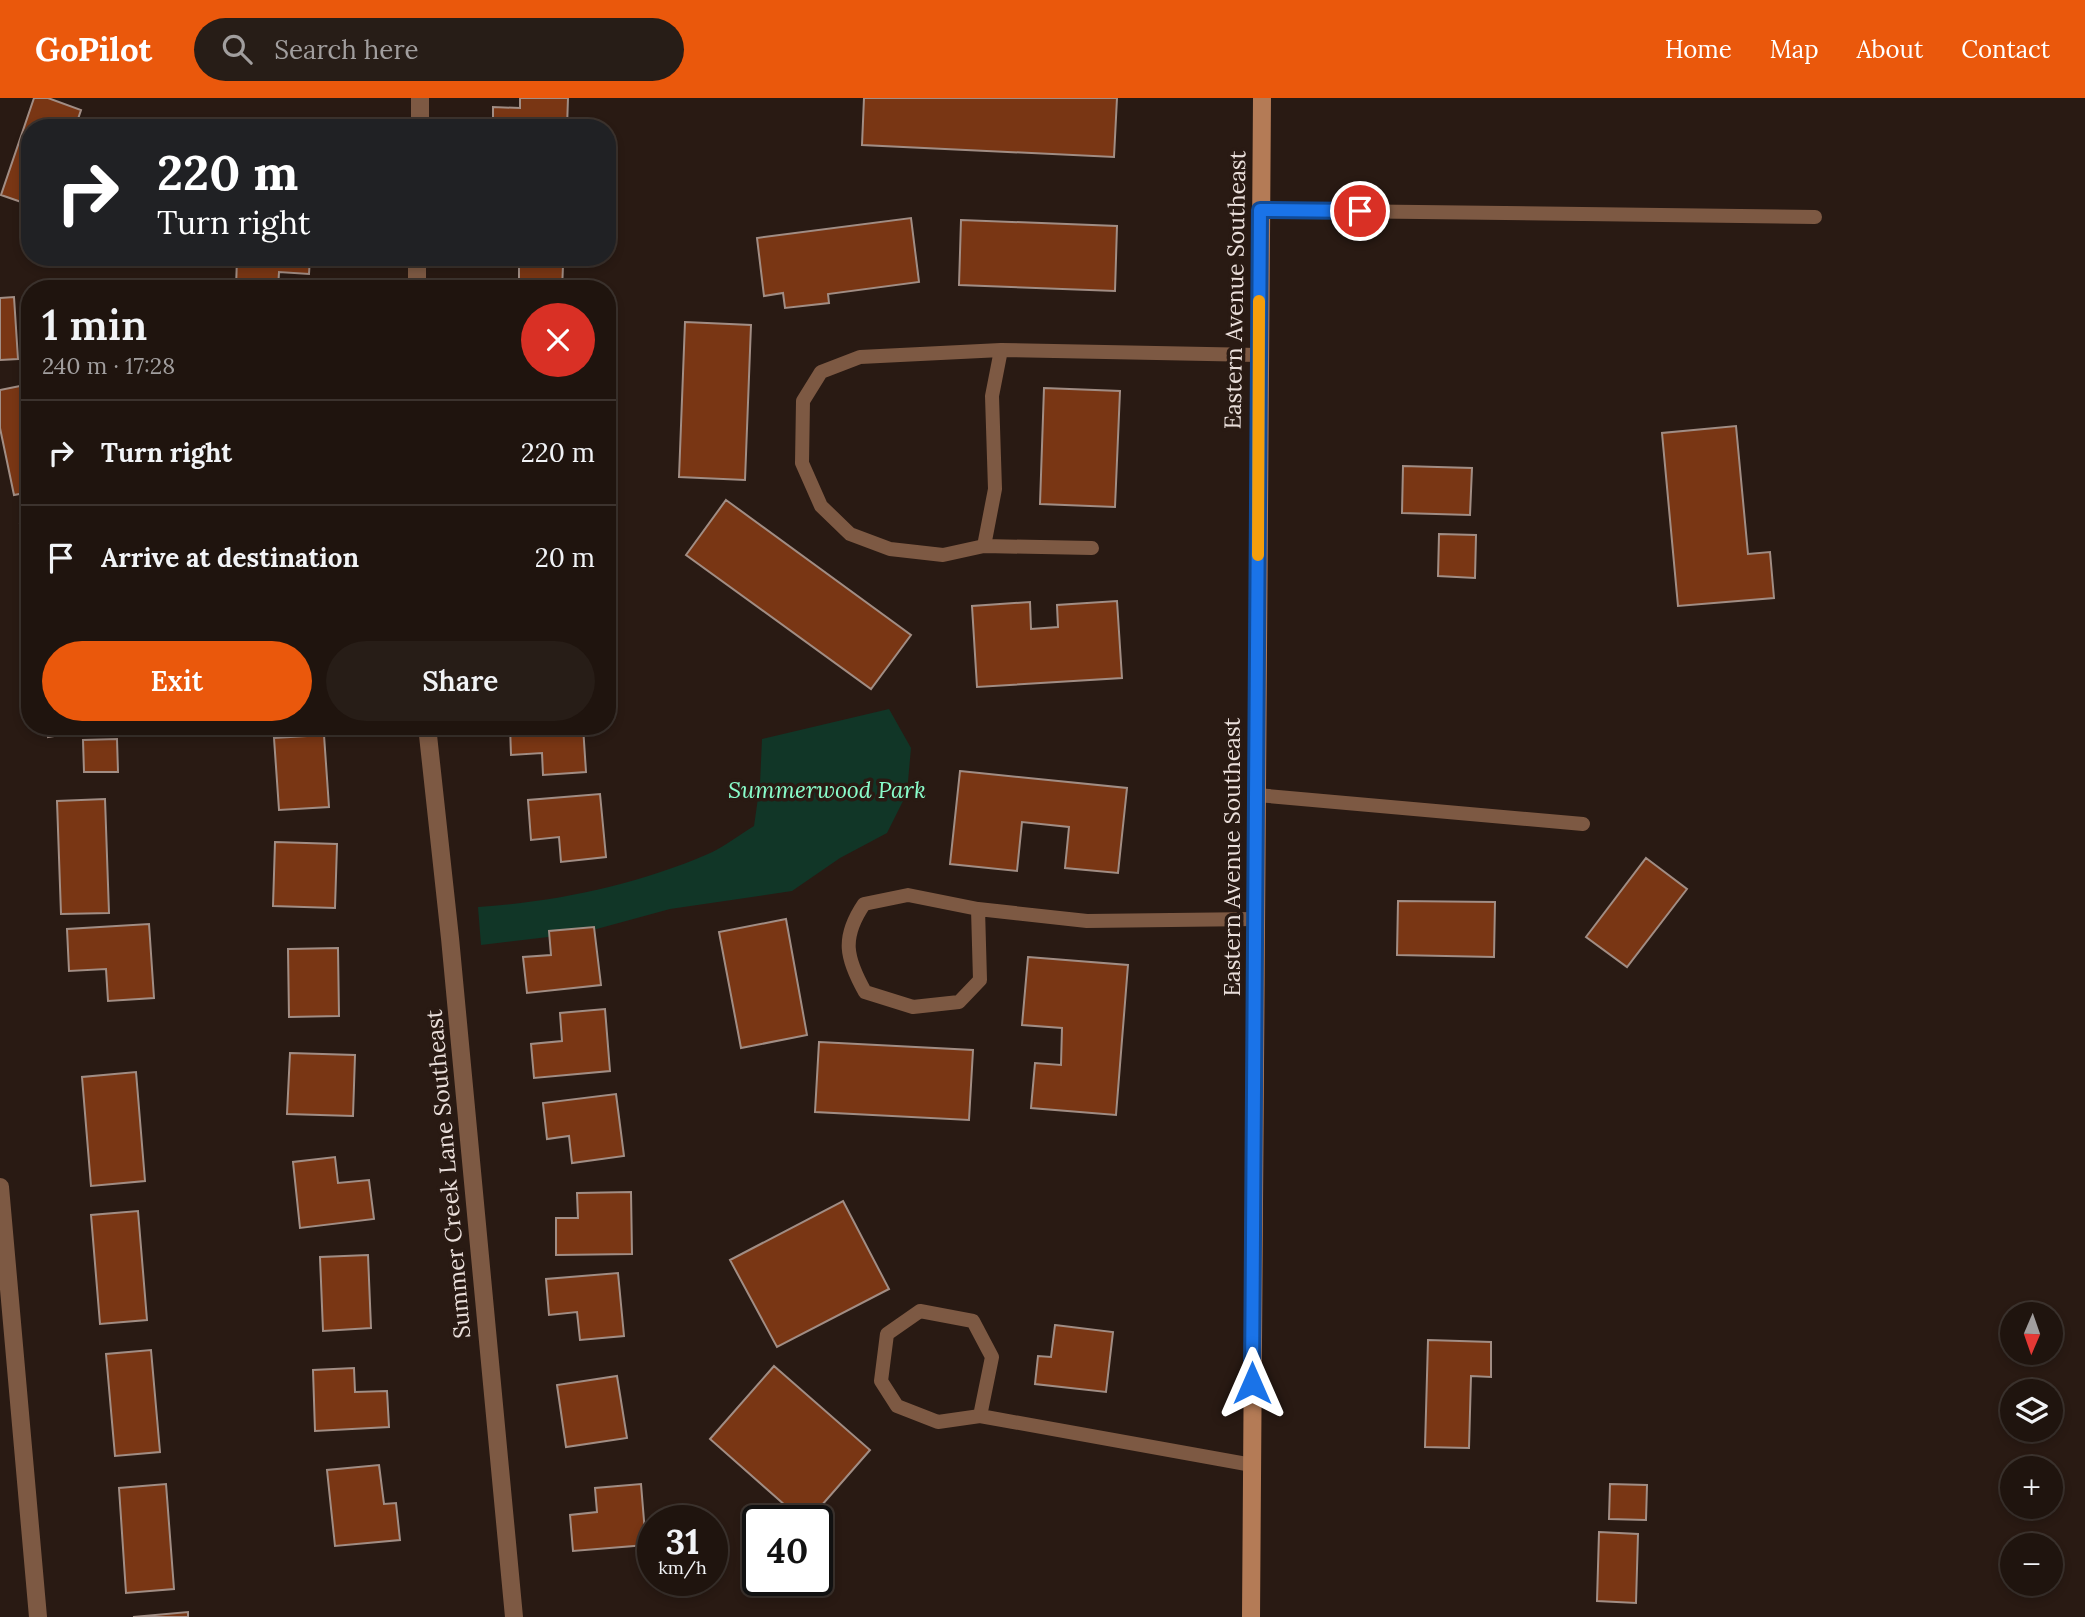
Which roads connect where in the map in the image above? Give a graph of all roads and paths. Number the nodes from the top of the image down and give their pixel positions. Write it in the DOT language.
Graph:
graph roads {
  1 [pos="421,98"];
  2 [pos="1262,98"];
  3 [pos="420,119"];
  4 [pos="1260,210"];
  5 [pos="1815,217"];
  6 [pos="1001,350"];
  7 [pos="1258,355"];
  8 [pos="984,546"];
  9 [pos="1092,548"];
  10 [pos="428,735"];
  11 [pos="1257,795"];
  12 [pos="1583,824"];
  13 [pos="978,909"];
  14 [pos="1256,919"];
  15 [pos="0,1187"];
  16 [pos="980,1416"];
  17 [pos="1252,1465"];
  18 [pos="38,1617"];
  19 [pos="514,1617"];
  20 [pos="1251,1617"];
  1 -- 3 [label="street"];
  2 -- 4 [label="street, Eastern Avenue Southeast"];
  4 -- 5 [label="lane"];
  4 -- 7 [label="street, Eastern Avenue Southeast"];
  6 -- 7 [label="lane"];
  6 -- 8 [label="lane"];
  6 -- 8 [label="lane"];
  7 -- 11 [label="street, Eastern Avenue Southeast"];
  8 -- 9 [label="lane"];
  10 -- 19 [label="street, Summer Creek Lane Southeast"];
  11 -- 12 [label="lane"];
  11 -- 14 [label="street, Eastern Avenue Southeast"];
  13 -- 13 [label="lane"];
  13 -- 14 [label="lane"];
  14 -- 17 [label="street, Eastern Avenue Southeast"];
  15 -- 18 [label="street"];
  16 -- 16 [label="lane"];
  16 -- 17 [label="lane"];
  17 -- 20 [label="street, Eastern Avenue Southeast"];
}
